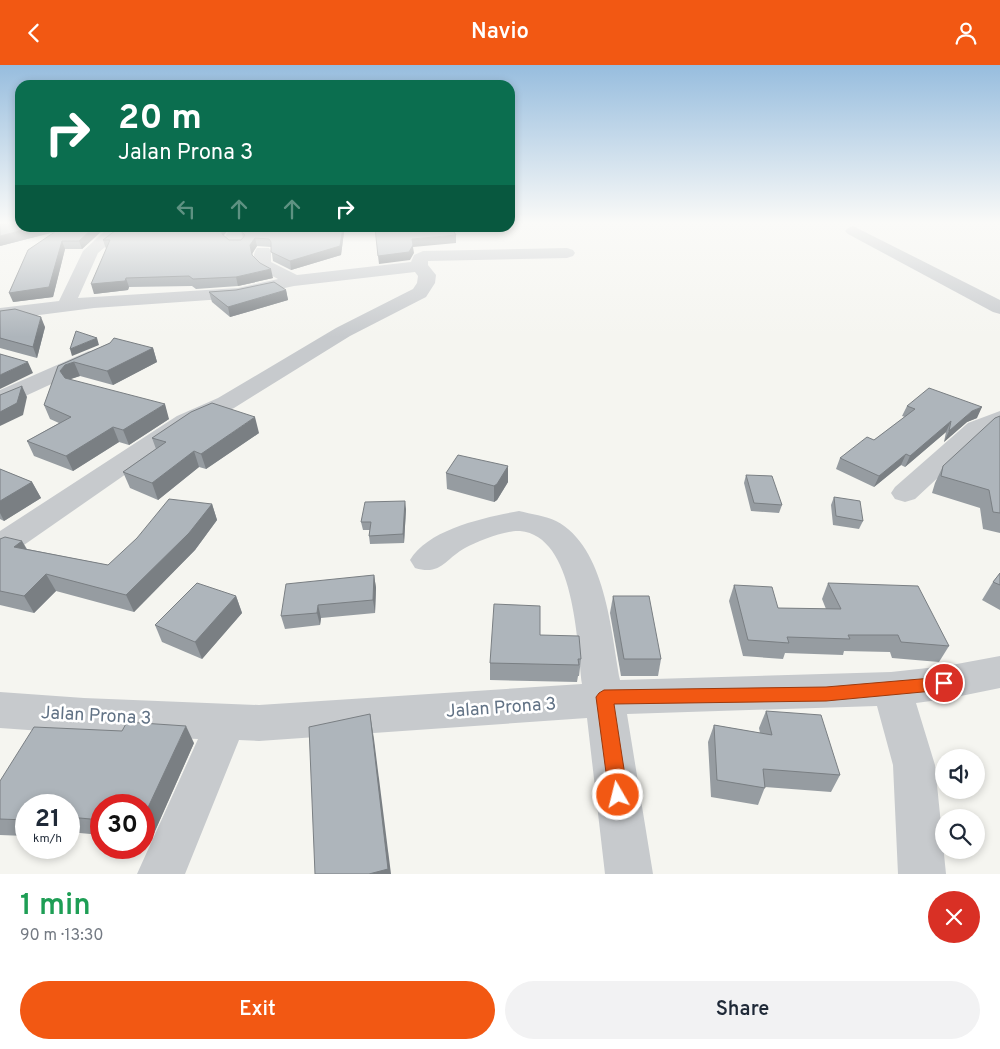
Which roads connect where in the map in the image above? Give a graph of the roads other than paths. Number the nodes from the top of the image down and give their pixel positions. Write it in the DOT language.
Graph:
graph roads {
  1 [pos="86,262"];
  2 [pos="262,262"];
  3 [pos="420,262"];
  4 [pos="912,262"];
  5 [pos="419,266"];
  6 [pos="294,281"];
  7 [pos="66,305"];
  8 [pos="1000,308"];
  9 [pos="0,314"];
  10 [pos="106,350"];
  11 [pos="25,363"];
  12 [pos="58,372"];
  13 [pos="0,399"];
  14 [pos="161,407"];
  15 [pos="195,417"];
  16 [pos="1000,418"];
  17 [pos="905,493"];
  18 [pos="0,545"];
  19 [pos="426,560"];
  20 [pos="1000,672"];
  21 [pos="892,689"];
  22 [pos="604,697"];
  23 [pos="0,710"];
  24 [pos="226,721"];
  25 [pos="161,874"];
  26 [pos="630,874"];
  27 [pos="922,874"];
  1 -- 7 [label="street"];
  2 -- 6 [label="street"];
  3 -- 5 [label="street"];
  4 -- 8 [label="street"];
  5 -- 6 [label="street"];
  5 -- 15 [label="street"];
  6 -- 7 [label="street"];
  7 -- 9 [label="street"];
  10 -- 12 [label="street"];
  11 -- 12 [label="street"];
  12 -- 13 [label="street"];
  14 -- 15 [label="street"];
  15 -- 18 [label="street"];
  16 -- 17 [label="street"];
  19 -- 22 [label="street"];
  20 -- 21 [label="street, Jalan Prona 3"];
  21 -- 22 [label="street, Jalan Prona 3"];
  21 -- 27 [label="street"];
  22 -- 24 [label="street, Jalan Prona 3"];
  22 -- 26 [label="street"];
  23 -- 24 [label="street, Jalan Prona 3"];
  24 -- 25 [label="street"];
}
